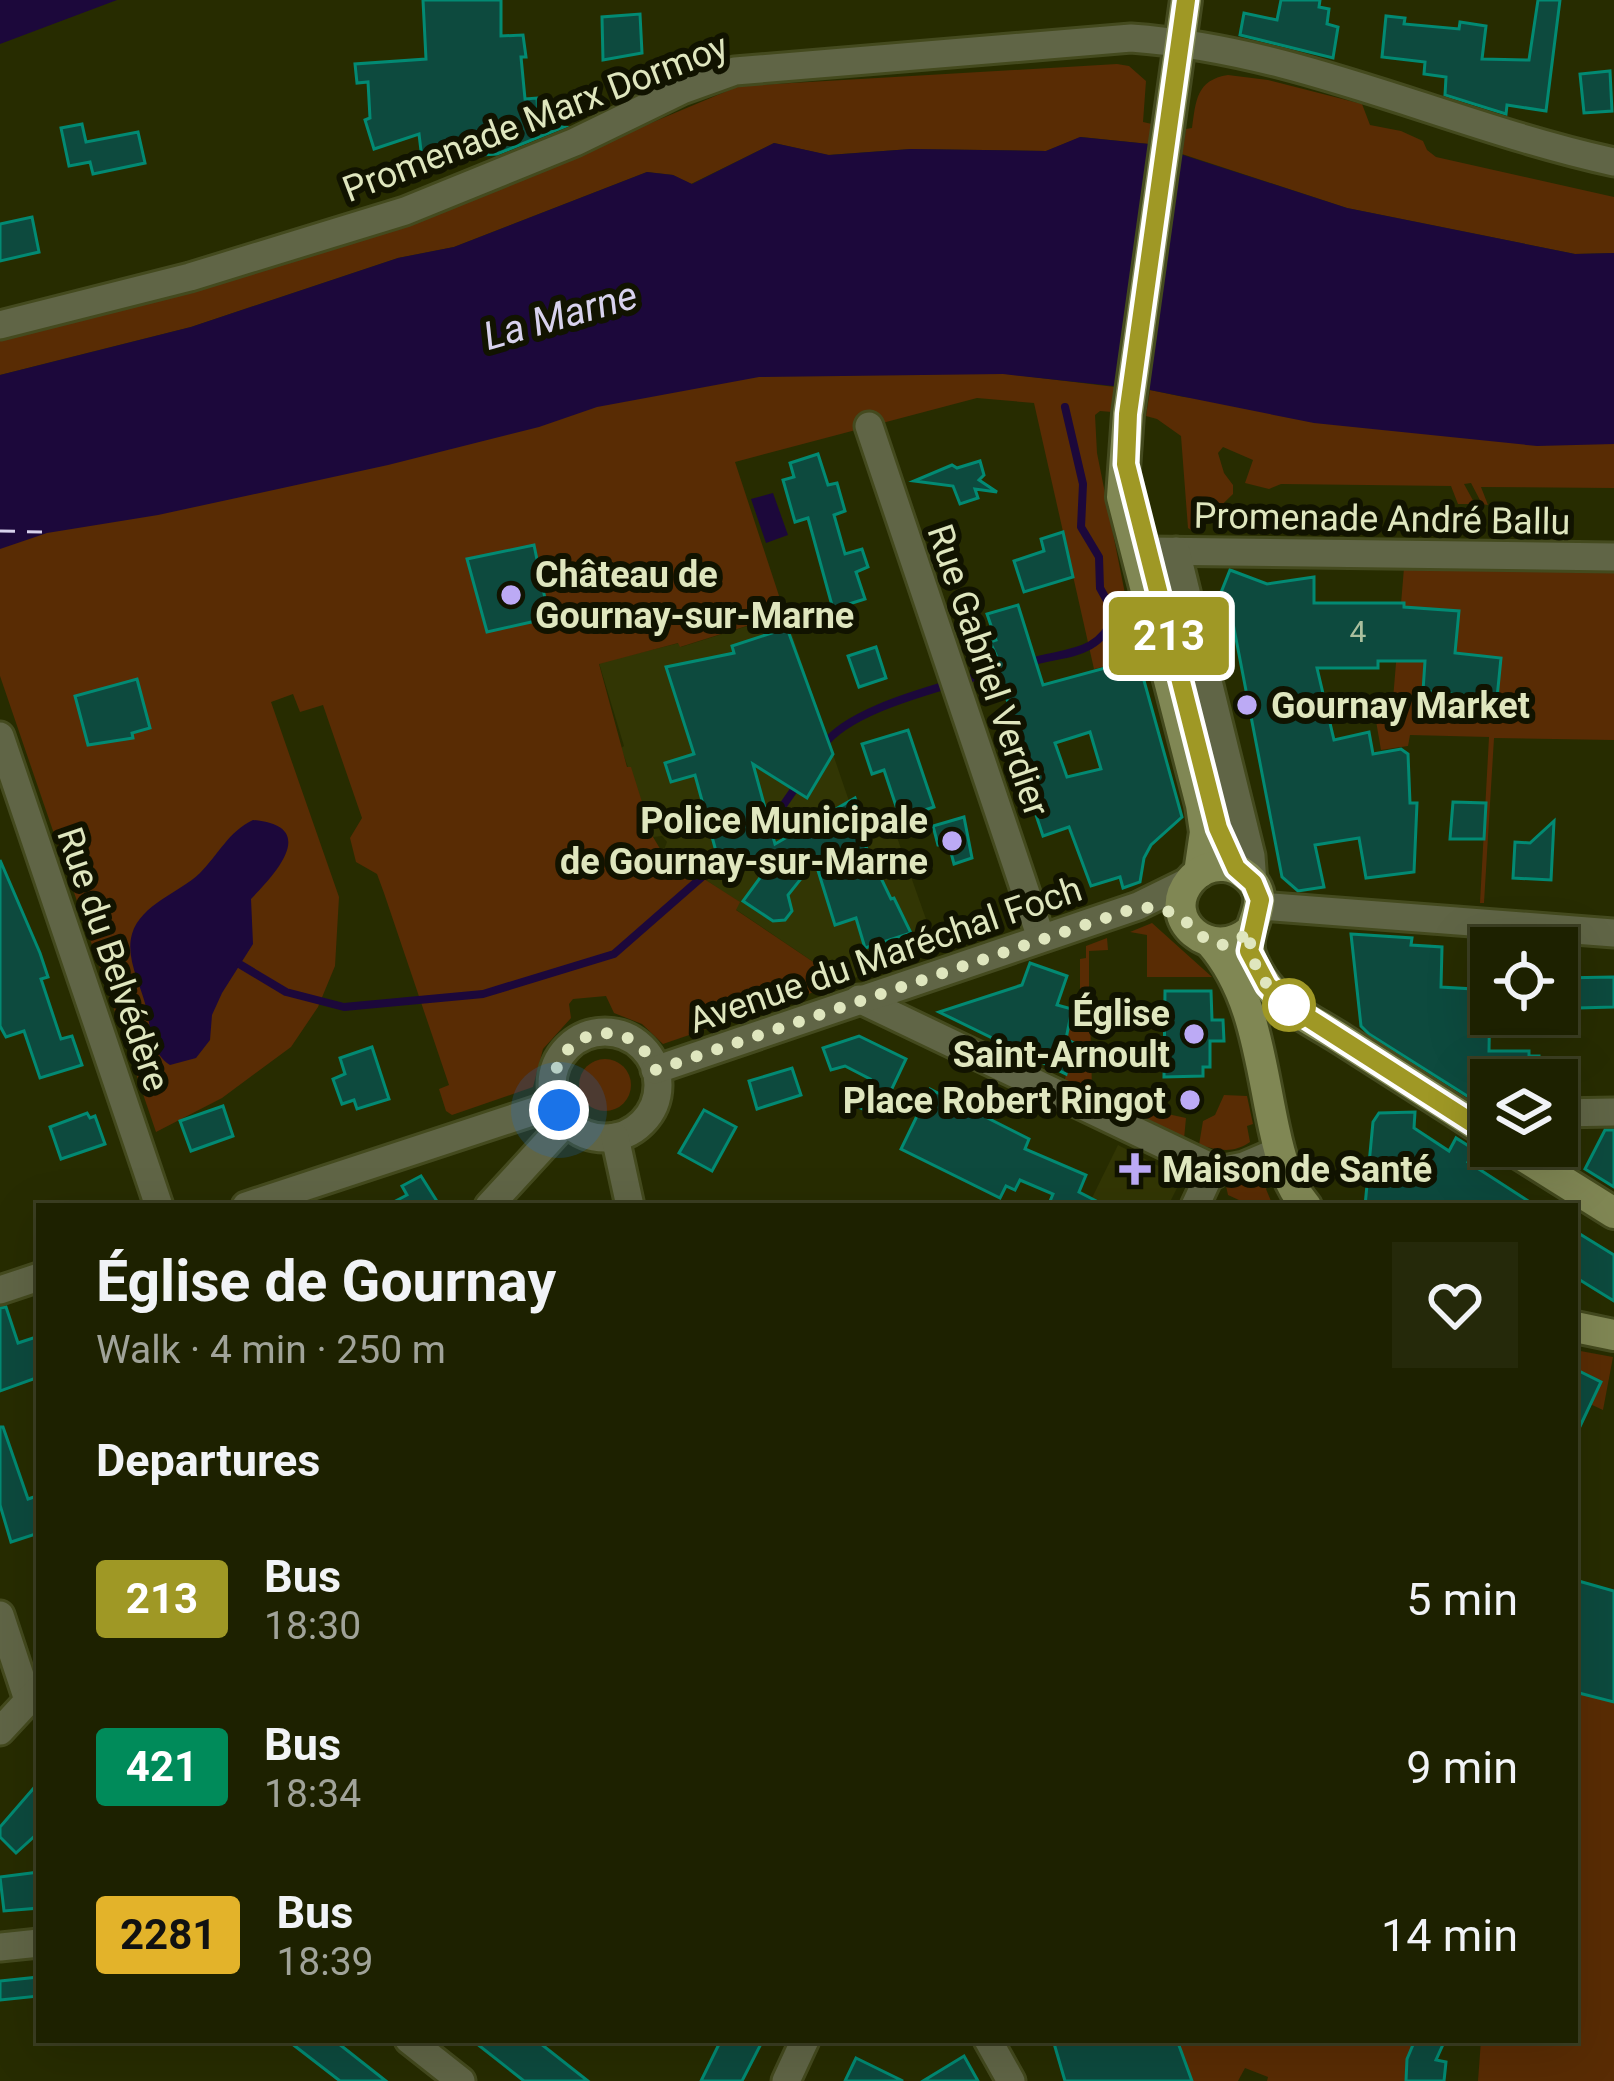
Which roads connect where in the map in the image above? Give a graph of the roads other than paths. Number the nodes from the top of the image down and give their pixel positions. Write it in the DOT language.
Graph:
graph roads {
  1 [pos="1183,2"];
  2 [pos="1180,41"];
  3 [pos="1614,161"];
  4 [pos="0,326"];
  5 [pos="869,426"];
  6 [pos="1126,464"];
  7 [pos="1162,550"];
  8 [pos="1614,557"];
  9 [pos="0,736"];
  10 [pos="1195,876"];
  11 [pos="1250,897"];
  12 [pos="1138,907"];
  13 [pos="1185,921"];
  14 [pos="1614,933"];
  15 [pos="1041,938"];
  16 [pos="1210,942"];
  17 [pos="859,999"];
  18 [pos="656,1070"];
  19 [pos="1614,1112"];
  20 [pos="561,1113"];
  21 [pos="1578,1113"];
  22 [pos="1470,1122"];
  23 [pos="615,1137"];
  24 [pos="1279,1151"];
  25 [pos="1541,1167"];
  26 [pos="1219,1171"];
  27 [pos="158,1203"];
  28 [pos="256,1203"];
  29 [pos="491,1203"];
  30 [pos="629,1203"];
  31 [pos="1196,1203"];
  32 [pos="1304,1203"];
  33 [pos="1614,1213"];
  34 [pos="36,1278"];
  35 [pos="0,1290"];
  36 [pos="1578,1329"];
  37 [pos="1614,1335"];
  38 [pos="0,1616"];
  39 [pos="34,1695"];
  40 [pos="0,1730"];
  41 [pos="36,1943"];
  42 [pos="0,1947"];
  43 [pos="413,2043"];
  44 [pos="804,2043"];
  45 [pos="990,2043"];
  46 [pos="460,2081"];
  47 [pos="786,2081"];
  48 [pos="1011,2081"];
  1 -- 2 [label="main road"];
  2 -- 3 [label="street, Promenade Marx Dormoy"];
  2 -- 4 [label="street, Promenade Marx Dormoy"];
  2 -- 6 [label="main road"];
  5 -- 15 [label="street, Rue Gabriel Verdier"];
  6 -- 7 [label="main road"];
  6 -- 10 [label="main road"];
  7 -- 8 [label="street, Promenade André Ballu"];
  7 -- 11 [label="main road"];
  9 -- 27 [label="street, Rue du Belvédère"];
  10 -- 11 [label="main road"];
  10 -- 12 [label="street, Avenue du Maréchal Foch"];
  10 -- 13 [label="main road"];
  11 -- 14 [label="street"];
  11 -- 16 [label="main road"];
  11 -- 22 [label="main road"];
  12 -- 13 [label="street, Avenue du Maréchal Foch"];
  12 -- 15 [label="street, Avenue du Maréchal Foch"];
  13 -- 16 [label="main road"];
  15 -- 17 [label="street, Avenue du Maréchal Foch"];
  16 -- 24 [label="main road"];
  17 -- 18 [label="street, Avenue du Maréchal Foch"];
  17 -- 26 [label="street"];
  18 -- 20 [label="street"];
  18 -- 23 [label="street"];
  19 -- 21 [label="street"];
  20 -- 23 [label="street"];
  20 -- 28 [label="street"];
  20 -- 29 [label="street"];
  23 -- 30 [label="street"];
  24 -- 26 [label="street"];
  24 -- 32 [label="main road"];
  25 -- 33 [label="main road"];
  26 -- 31 [label="street"];
  34 -- 35 [label="street"];
  36 -- 37 [label="main road"];
  38 -- 39 [label="street"];
  39 -- 40 [label="street"];
  41 -- 42 [label="street"];
  43 -- 46 [label="street"];
  44 -- 47 [label="street"];
  45 -- 48 [label="street"];
}
